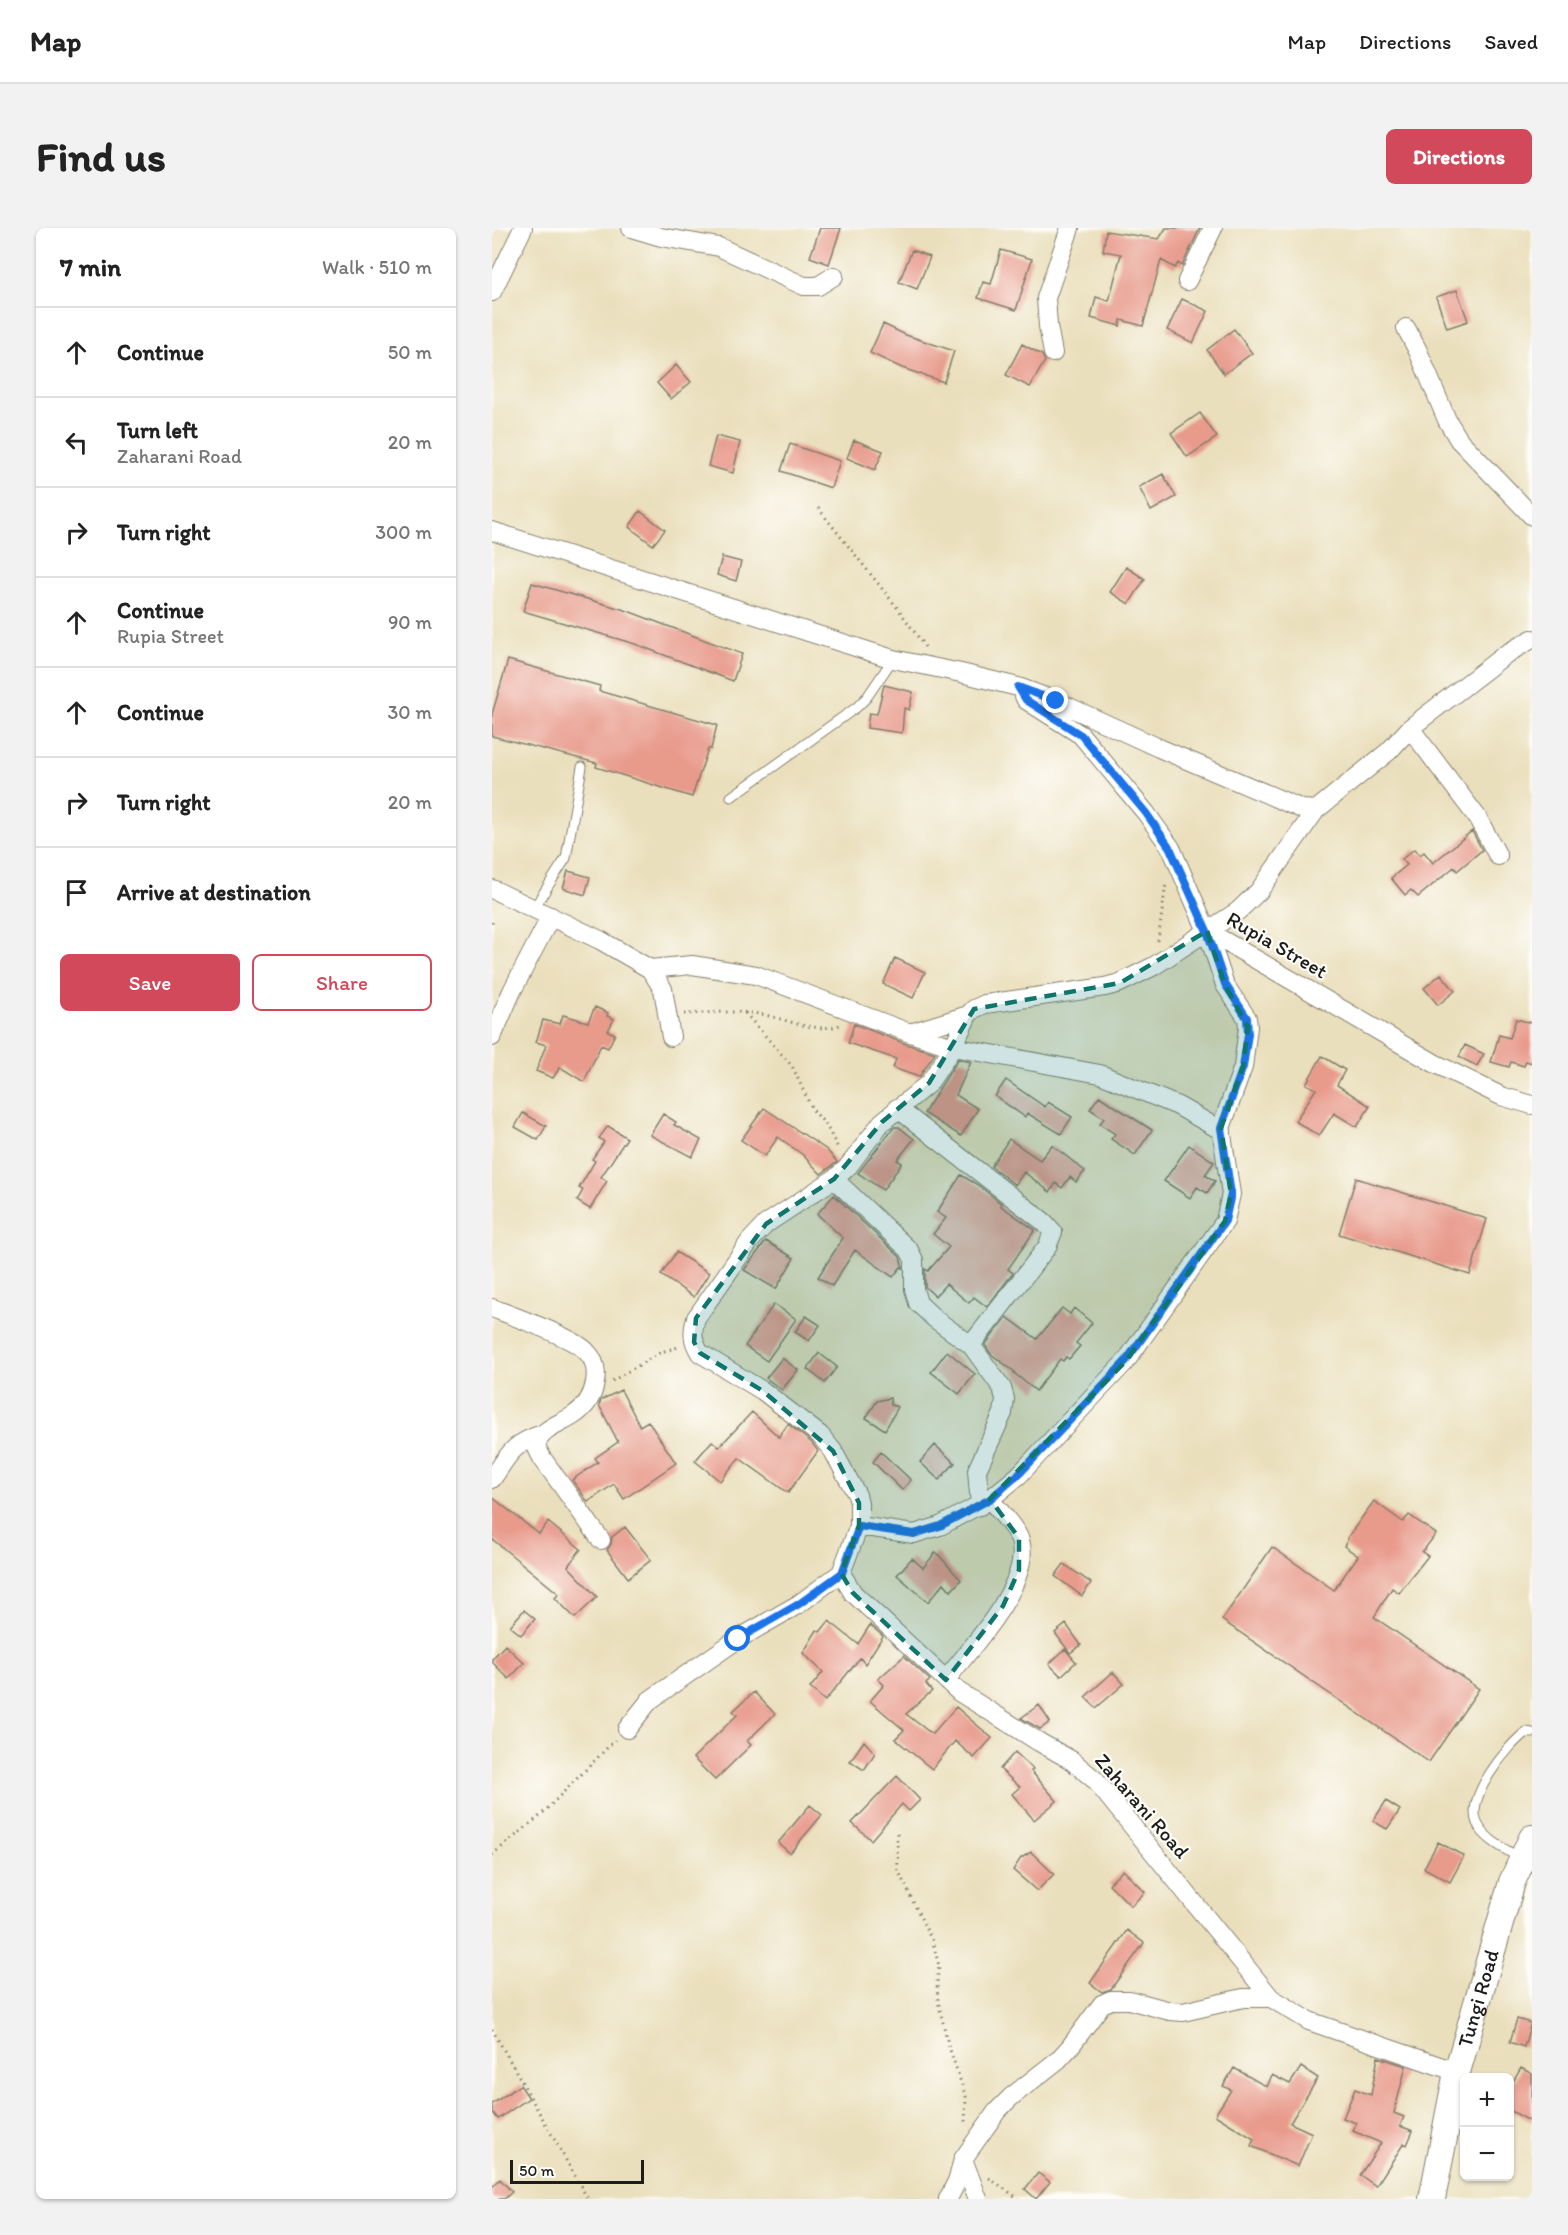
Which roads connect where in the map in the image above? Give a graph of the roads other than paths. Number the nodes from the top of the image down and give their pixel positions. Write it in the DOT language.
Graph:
graph roads {
  1 [pos="523,228"];
  2 [pos="631,228"];
  3 [pos="1070,228"];
  4 [pos="1213,228"];
  5 [pos="834,276"];
  6 [pos="1187,281"];
  7 [pos="492,292"];
  8 [pos="1406,328"];
  9 [pos="1053,353"];
  10 [pos="1532,516"];
  11 [pos="492,531"];
  12 [pos="1532,639"];
  13 [pos="893,659"];
  14 [pos="1018,687"];
  15 [pos="1410,728"];
  16 [pos="582,767"];
  17 [pos="731,796"];
  18 [pos="1316,810"];
  19 [pos="1498,856"];
  20 [pos="492,889"];
  21 [pos="534,908"];
  22 [pos="551,916"];
  23 [pos="1207,931"];
  24 [pos="650,969"];
  25 [pos="968,1015"];
  26 [pos="910,1033"];
  27 [pos="492,1037"];
  28 [pos="670,1037"];
  29 [pos="953,1047"];
  30 [pos="1532,1105"];
  31 [pos="897,1108"];
  32 [pos="1222,1131"];
  33 [pos="840,1174"];
  34 [pos="492,1308"];
  35 [pos="971,1345"];
  36 [pos="542,1434"];
  37 [pos="492,1479"];
  38 [pos="985,1502"];
  39 [pos="859,1526"];
  40 [pos="601,1540"];
  41 [pos="842,1573"];
  42 [pos="946,1680"];
  43 [pos="627,1729"];
  44 [pos="1532,1733"];
  45 [pos="1527,1849"];
  46 [pos="1271,1998"];
  47 [pos="1457,2072"];
  48 [pos="963,2159"];
  49 [pos="948,2199"];
  50 [pos="978,2199"];
  51 [pos="1432,2199"];
  1 -- 7 [label="street"];
  2 -- 5 [label="street"];
  3 -- 9 [label="street"];
  4 -- 6 [label="street"];
  8 -- 10 [label="street"];
  11 -- 13 [label="street"];
  12 -- 15 [label="street"];
  13 -- 14 [label="street"];
  13 -- 17 [label="lane"];
  14 -- 18 [label="street"];
  14 -- 23 [label="street, Rupia Street"];
  15 -- 18 [label="street"];
  15 -- 19 [label="street"];
  16 -- 21 [label="lane"];
  18 -- 23 [label="street"];
  20 -- 21 [label="street"];
  21 -- 22 [label="street"];
  22 -- 24 [label="street"];
  22 -- 27 [label="street"];
  23 -- 25 [label="street"];
  23 -- 30 [label="street, Rupia Street"];
  23 -- 32 [label="street"];
  24 -- 26 [label="street"];
  24 -- 28 [label="street"];
  25 -- 26 [label="street"];
  25 -- 29 [label="street"];
  26 -- 29 [label="street"];
  29 -- 31 [label="street"];
  29 -- 32 [label="street"];
  31 -- 33 [label="street"];
  31 -- 35 [label="street"];
  32 -- 38 [label="street"];
  33 -- 35 [label="street"];
  33 -- 39 [label="street"];
  34 -- 36 [label="street"];
  35 -- 38 [label="street"];
  36 -- 37 [label="street"];
  36 -- 40 [label="street"];
  38 -- 39 [label="street"];
  38 -- 42 [label="street"];
  39 -- 41 [label="street"];
  41 -- 42 [label="street, Zaharani Road"];
  41 -- 43 [label="street"];
  42 -- 46 [label="street, Zaharani Road"];
  44 -- 45 [label="lane"];
  45 -- 47 [label="main road, Tungi Road"];
  46 -- 47 [label="street, Zaharani Road"];
  46 -- 48 [label="street"];
  47 -- 51 [label="main road, Tungi Road"];
  48 -- 49 [label="street"];
  48 -- 50 [label="street"];
}
